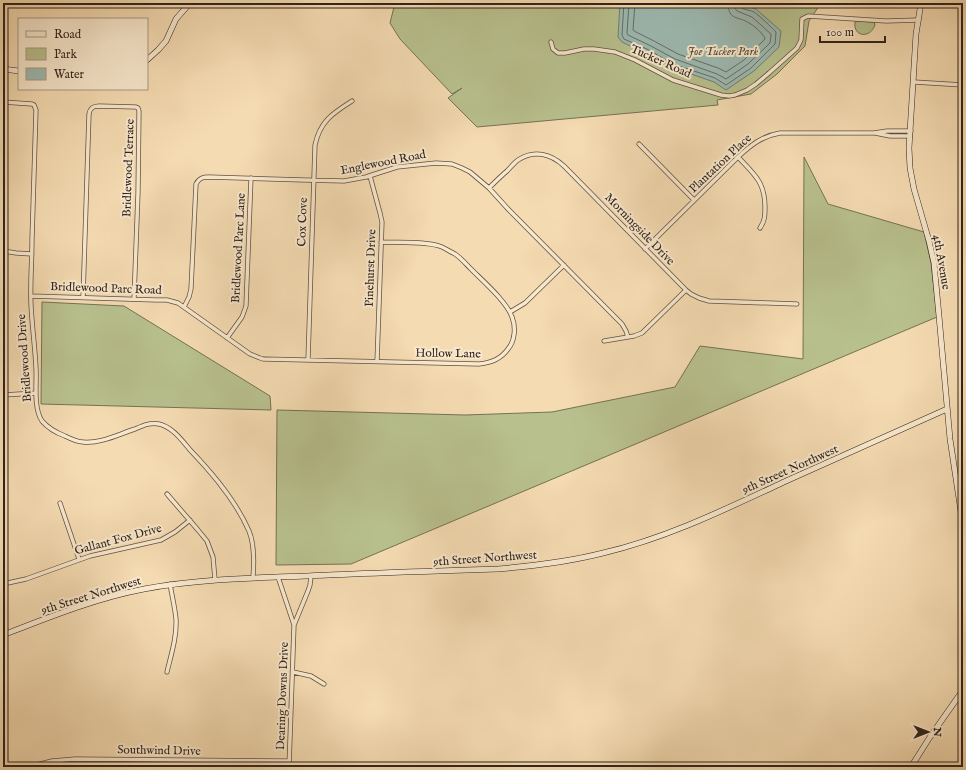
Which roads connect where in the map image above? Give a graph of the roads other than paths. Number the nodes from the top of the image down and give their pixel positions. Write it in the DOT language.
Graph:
graph roads {
  1 [pos="190,3"];
  2 [pos="921,3"];
  3 [pos="918,20"];
  4 [pos="551,42"];
  5 [pos="148,59"];
  6 [pos="3,69"];
  7 [pos="18,71"];
  8 [pos="914,82"];
  9 [pos="963,85"];
  10 [pos="352,101"];
  11 [pos="3,102"];
  12 [pos="910,133"];
  13 [pos="638,144"];
  14 [pos="738,157"];
  15 [pos="370,176"];
  16 [pos="251,178"];
  17 [pos="314,180"];
  18 [pos="490,188"];
  19 [pos="694,200"];
  20 [pos="760,228"];
  21 [pos="381,242"];
  22 [pos="645,249"];
  23 [pos="3,251"];
  24 [pos="32,254"];
  25 [pos="564,265"];
  26 [pos="686,290"];
  27 [pos="31,296"];
  28 [pos="83,298"];
  29 [pos="134,299"];
  30 [pos="796,304"];
  31 [pos="184,306"];
  32 [pos="510,312"];
  33 [pos="628,337"];
  34 [pos="227,338"];
  35 [pos="604,341"];
  36 [pos="308,360"];
  37 [pos="377,362"];
  38 [pos="36,393"];
  39 [pos="3,395"];
  40 [pos="947,409"];
  41 [pos="167,494"];
  42 [pos="60,503"];
  43 [pos="190,520"];
  44 [pos="963,525"];
  45 [pos="79,559"];
  46 [pos="310,576"];
  47 [pos="254,577"];
  48 [pos="278,577"];
  49 [pos="215,580"];
  50 [pos="3,584"];
  51 [pos="170,584"];
  52 [pos="294,625"];
  53 [pos="3,635"];
  54 [pos="166,672"];
  55 [pos="292,672"];
  56 [pos="324,684"];
  57 [pos="963,690"];
  58 [pos="289,761"];
  59 [pos="576,766"];
  60 [pos="28,767"];
  61 [pos="289,767"];
  62 [pos="506,767"];
  63 [pos="627,767"];
  64 [pos="911,767"];
  1 -- 5 [label="street"];
  2 -- 3 [label="street, 4th Avenue"];
  3 -- 4 [label="street, Tucker Road"];
  3 -- 8 [label="street, 4th Avenue"];
  6 -- 7 [label="street"];
  8 -- 9 [label="street"];
  8 -- 12 [label="street, 4th Avenue"];
  10 -- 17 [label="street, Cox Cove"];
  11 -- 24 [label="street, Bridlewood Drive"];
  12 -- 14 [label="street, Plantation Place"];
  12 -- 40 [label="street, 4th Avenue"];
  13 -- 19 [label="street"];
  14 -- 19 [label="street, Plantation Place"];
  14 -- 20 [label="street"];
  15 -- 17 [label="street, Englewood Road"];
  15 -- 18 [label="street, Englewood Road"];
  15 -- 21 [label="street, Pinehurst Drive"];
  16 -- 17 [label="street, Englewood Road"];
  16 -- 31 [label="street, Englewood Road"];
  16 -- 34 [label="street, Bridlewood Parc Lane"];
  17 -- 36 [label="street, Cox Cove"];
  18 -- 22 [label="street, Morningside Drive"];
  18 -- 25 [label="street, Englewood Road"];
  19 -- 22 [label="street, Plantation Place"];
  21 -- 32 [label="street, Hollow Lane"];
  21 -- 37 [label="street, Pinehurst Drive"];
  22 -- 26 [label="street, Morningside Drive"];
  23 -- 24 [label="street"];
  24 -- 27 [label="street, Bridlewood Drive"];
  25 -- 32 [label="street"];
  25 -- 33 [label="street, Englewood Road"];
  26 -- 30 [label="street, Morningside Drive"];
  26 -- 33 [label="street"];
  27 -- 28 [label="street, Bridlewood Parc Road"];
  27 -- 38 [label="street, Bridlewood Drive"];
  28 -- 29 [label="street, Bridlewood Parc Road"];
  28 -- 29 [label="street, Bridlewood Terrace"];
  29 -- 31 [label="street, Bridlewood Parc Road"];
  31 -- 34 [label="street, Bridlewood Parc Road"];
  32 -- 37 [label="street, Hollow Lane"];
  33 -- 35 [label="street"];
  34 -- 36 [label="street, Bridlewood Parc Road"];
  36 -- 37 [label="street, Hollow Lane"];
  38 -- 39 [label="street"];
  38 -- 47 [label="street, Bridlewood Drive"];
  40 -- 44 [label="street, 4th Avenue"];
  40 -- 46 [label="street, 9th Street Northwest"];
  41 -- 43 [label="street"];
  42 -- 45 [label="street"];
  43 -- 45 [label="street, Gallant Fox Drive"];
  43 -- 49 [label="street"];
  45 -- 50 [label="street, Gallant Fox Drive"];
  46 -- 48 [label="street, 9th Street Northwest"];
  46 -- 52 [label="street, Dearing Downs Drive"];
  47 -- 48 [label="street, 9th Street Northwest"];
  47 -- 49 [label="street, 9th Street Northwest"];
  48 -- 52 [label="street, Dearing Downs Drive"];
  49 -- 51 [label="street, 9th Street Northwest"];
  51 -- 53 [label="street, 9th Street Northwest"];
  51 -- 54 [label="street"];
  52 -- 55 [label="street, Dearing Downs Drive"];
  55 -- 56 [label="street"];
  55 -- 58 [label="street, Dearing Downs Drive"];
  57 -- 64 [label="street"];
  58 -- 60 [label="street, Southwind Drive"];
  58 -- 61 [label="street, Dearing Downs Drive"];
  59 -- 62 [label="street"];
  59 -- 63 [label="street"];
}
